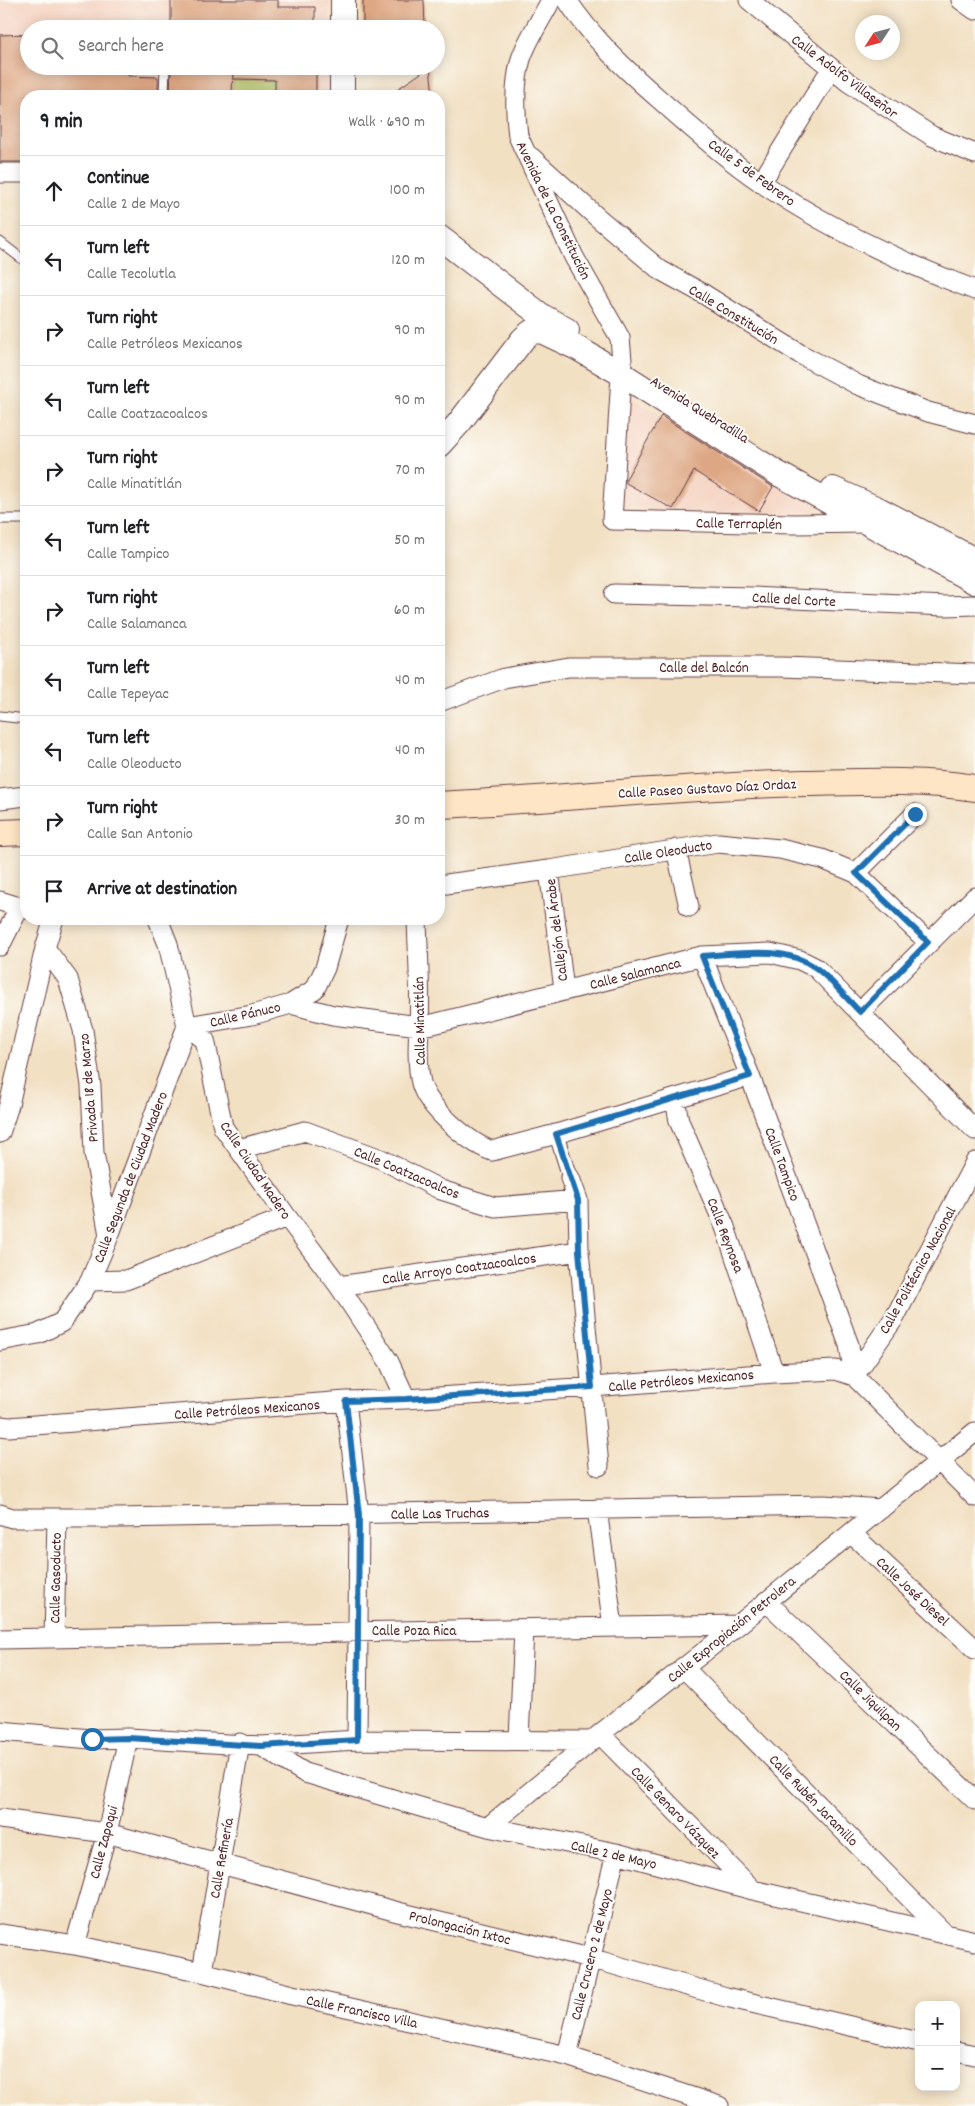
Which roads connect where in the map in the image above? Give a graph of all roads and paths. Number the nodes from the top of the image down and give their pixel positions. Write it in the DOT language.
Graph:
graph roads {
  1 [pos="343,0"];
  2 [pos="551,0"];
  3 [pos="566,0"];
  4 [pos="749,0"];
  5 [pos="961,0"];
  6 [pos="975,10"];
  7 [pos="342,20"];
  8 [pos="831,69"];
  9 [pos="165,75"];
  10 [pos="342,75"];
  11 [pos="164,90"];
  12 [pos="342,90"];
  13 [pos="525,151"];
  14 [pos="975,154"];
  15 [pos="0,173"];
  16 [pos="20,173"];
  17 [pos="761,183"];
  18 [pos="445,241"];
  19 [pos="0,242"];
  20 [pos="20,257"];
  21 [pos="975,290"];
  22 [pos="621,366"];
  23 [pos="975,424"];
  24 [pos="445,438"];
  25 [pos="0,519"];
  26 [pos="20,519"];
  27 [pos="867,523"];
  28 [pos="975,560"];
  29 [pos="975,582"];
  30 [pos="614,594"];
  31 [pos="975,604"];
  32 [pos="975,674"];
  33 [pos="445,700"];
  34 [pos="0,716"];
  35 [pos="20,718"];
  36 [pos="975,788"];
  37 [pos="20,797"];
  38 [pos="0,799"];
  39 [pos="445,805"];
  40 [pos="915,814"];
  41 [pos="20,832"];
  42 [pos="0,833"];
  43 [pos="676,849"];
  44 [pos="549,870"];
  45 [pos="856,873"];
  46 [pos="445,884"];
  47 [pos="975,897"];
  48 [pos="0,901"];
  49 [pos="20,907"];
  50 [pos="689,907"];
  51 [pos="20,913"];
  52 [pos="51,925"];
  53 [pos="160,925"];
  54 [pos="337,925"];
  55 [pos="417,925"];
  56 [pos="928,942"];
  57 [pos="0,946"];
  58 [pos="45,948"];
  59 [pos="702,956"];
  60 [pos="564,990"];
  61 [pos="290,1004"];
  62 [pos="860,1012"];
  63 [pos="187,1026"];
  64 [pos="419,1026"];
  65 [pos="750,1076"];
  66 [pos="675,1099"];
  67 [pos="3,1115"];
  68 [pos="975,1130"];
  69 [pos="556,1134"];
  70 [pos="239,1150"];
  71 [pos="975,1162"];
  72 [pos="570,1178"];
  73 [pos="578,1200"];
  74 [pos="287,1217"];
  75 [pos="109,1236"];
  76 [pos="579,1251"];
  77 [pos="90,1281"];
  78 [pos="339,1286"];
  79 [pos="0,1341"];
  80 [pos="774,1372"];
  81 [pos="854,1376"];
  82 [pos="592,1387"];
  83 [pos="406,1399"];
  84 [pos="346,1401"];
  85 [pos="0,1426"];
  86 [pos="975,1432"];
  87 [pos="938,1461"];
  88 [pos="599,1466"];
  89 [pos="975,1497"];
  90 [pos="598,1509"];
  91 [pos="880,1509"];
  92 [pos="0,1514"];
  93 [pos="359,1515"];
  94 [pos="56,1518"];
  95 [pos="851,1533"];
  96 [pos="766,1601"];
  97 [pos="738,1624"];
  98 [pos="612,1627"];
  99 [pos="524,1629"];
  100 [pos="358,1630"];
  101 [pos="54,1638"];
  102 [pos="0,1639"];
  103 [pos="975,1649"];
  104 [pos="684,1667"];
  105 [pos="0,1731"];
  106 [pos="596,1737"];
  107 [pos="128,1738"];
  108 [pos="519,1739"];
  109 [pos="357,1740"];
  110 [pos="240,1743"];
  111 [pos="261,1746"];
  112 [pos="975,1800"];
  113 [pos="0,1819"];
  114 [pos="488,1827"];
  115 [pos="106,1833"];
  116 [pos="616,1853"];
  117 [pos="220,1864"];
  118 [pos="752,1890"];
  119 [pos="944,1933"];
  120 [pos="0,1934"];
  121 [pos="975,1941"];
  122 [pos="75,1945"];
  123 [pos="590,1958"];
  124 [pos="202,1972"];
  125 [pos="915,2041"];
  126 [pos="960,2051"];
  127 [pos="975,2055"];
  128 [pos="566,2056"];
  129 [pos="719,2106"];
  1 -- 7 [label="street"];
  2 -- 13 [label="street, Avenida de La Constitución"];
  3 -- 17 [label="street, Calle 5 de Febrero"];
  4 -- 8 [label="street, Calle Adolfo Villaseñor"];
  5 -- 6 [label="street"];
  8 -- 14 [label="street, Calle Adolfo Villaseñor"];
  8 -- 17 [label="street"];
  9 -- 11 [label="lane"];
  10 -- 12 [label="street"];
  13 -- 22 [label="street, Avenida de La Constitución"];
  13 -- 23 [label="street, Calle Constitución"];
  15 -- 16 [label="street"];
  17 -- 21 [label="street, Calle 5 de Febrero"];
  18 -- 22 [label="street, Avenida Quebradilla"];
  19 -- 20 [label="lane"];
  22 -- 24 [label="street, Avenida Quebradilla"];
  22 -- 27 [label="street, Avenida Quebradilla"];
  22 -- 27 [label="street, Calle Terraplén"];
  22 -- 28 [label="street, Avenida Quebradilla"];
  25 -- 26 [label="lane"];
  27 -- 29 [label="street, Avenida Quebradilla"];
  30 -- 31 [label="street, Calle del Corte"];
  32 -- 33 [label="street, Calle del Balcón"];
  34 -- 35 [label="lane"];
  36 -- 39 [label="main road, Calle Paseo Gustavo Díaz Ordaz"];
  37 -- 38 [label="street"];
  40 -- 45 [label="street"];
  41 -- 42 [label="main road"];
  43 -- 44 [label="street, Calle Oleoducto"];
  43 -- 45 [label="street, Calle Oleoducto"];
  43 -- 50 [label="street"];
  44 -- 46 [label="street, Calle Oleoducto"];
  44 -- 60 [label="street, Callejón del Árabe"];
  45 -- 56 [label="street, Calle Oleoducto"];
  47 -- 56 [label="street"];
  48 -- 49 [label="street"];
  51 -- 57 [label="street"];
  52 -- 58 [label="street"];
  53 -- 63 [label="street"];
  54 -- 61 [label="street, Calle Pánuco"];
  55 -- 64 [label="street, Calle Minatitlán"];
  56 -- 62 [label="street"];
  58 -- 67 [label="street"];
  58 -- 75 [label="street, Privada 18 de Marzo"];
  59 -- 60 [label="street, Calle Salamanca"];
  59 -- 62 [label="street, Calle Salamanca"];
  59 -- 65 [label="street, Calle Tampico"];
  60 -- 64 [label="street, Calle Salamanca"];
  61 -- 63 [label="street, Calle Pánuco"];
  61 -- 64 [label="street, Calle Salamanca"];
  62 -- 68 [label="street, Calle Salamanca"];
  63 -- 70 [label="street, Calle Ciudad Madero"];
  63 -- 75 [label="street, Calle Segunda de Ciudad Madero"];
  64 -- 69 [label="street, Calle Minatitlán"];
  65 -- 66 [label="street, Calle Minatitlán"];
  65 -- 81 [label="street, Calle Tampico"];
  66 -- 69 [label="street, Calle Minatitlán"];
  66 -- 80 [label="street, Calle Reynosa"];
  69 -- 72 [label="street"];
  70 -- 73 [label="street, Calle Coatzacoalcos"];
  70 -- 74 [label="street, Calle Ciudad Madero"];
  71 -- 81 [label="street, Calle Politécnico Nacional"];
  72 -- 73 [label="street"];
  73 -- 76 [label="street"];
  74 -- 77 [label="street"];
  74 -- 78 [label="street, Calle Ciudad Madero"];
  75 -- 77 [label="street, Calle Segunda de Ciudad Madero"];
  76 -- 78 [label="street, Calle Arroyo Coatzacoalcos"];
  76 -- 82 [label="street"];
  77 -- 79 [label="street, Calle Segunda de Ciudad Madero"];
  78 -- 83 [label="street, Calle Ciudad Madero"];
  80 -- 81 [label="street, Calle Petróleos Mexicanos"];
  80 -- 82 [label="street, Calle Petróleos Mexicanos"];
  81 -- 87 [label="street"];
  82 -- 83 [label="street, Calle Petróleos Mexicanos"];
  82 -- 88 [label="street"];
  83 -- 84 [label="street, Calle Petróleos Mexicanos"];
  84 -- 85 [label="street, Calle Petróleos Mexicanos"];
  84 -- 93 [label="street"];
  86 -- 87 [label="street, Calle Expropiación Petrolera"];
  87 -- 89 [label="street"];
  87 -- 91 [label="street, Calle Expropiación Petrolera"];
  90 -- 91 [label="street, Calle Las Truchas"];
  90 -- 93 [label="street, Calle Las Truchas"];
  90 -- 98 [label="street"];
  91 -- 95 [label="street, Calle Expropiación Petrolera"];
  92 -- 94 [label="street, Calle Las Truchas"];
  93 -- 94 [label="street, Calle Las Truchas"];
  93 -- 100 [label="street"];
  94 -- 101 [label="street, Calle Gasoducto"];
  95 -- 96 [label="street, Calle Expropiación Petrolera"];
  95 -- 103 [label="street, Calle José Diesel"];
  96 -- 97 [label="street, Calle Expropiación Petrolera"];
  96 -- 112 [label="street, Calle Jiquilpan"];
  97 -- 98 [label="street, Calle Poza Rica"];
  97 -- 104 [label="street, Calle Expropiación Petrolera"];
  98 -- 99 [label="street, Calle Poza Rica"];
  99 -- 100 [label="street, Calle Poza Rica"];
  99 -- 108 [label="street"];
  100 -- 101 [label="street, Calle Poza Rica"];
  100 -- 109 [label="street"];
  101 -- 102 [label="street, Calle Poza Rica"];
  104 -- 106 [label="street, Calle Expropiación Petrolera"];
  104 -- 119 [label="street, Calle Rubén Jaramillo"];
  105 -- 107 [label="street, Calle 2 de Mayo"];
  106 -- 108 [label="street, Calle 2 de Mayo"];
  106 -- 114 [label="street, Calle Expropiación Petrolera"];
  106 -- 118 [label="street, Calle Genaro Vázquez"];
  107 -- 110 [label="street, Calle 2 de Mayo"];
  107 -- 115 [label="street, Calle Zapoqui"];
  108 -- 109 [label="street, Calle 2 de Mayo"];
  109 -- 111 [label="street, Calle 2 de Mayo"];
  110 -- 111 [label="street, Calle 2 de Mayo"];
  110 -- 117 [label="street, Calle Refinería"];
  111 -- 114 [label="street, Calle 2 de Mayo"];
  113 -- 115 [label="street, Prolongación Ixtoc"];
  114 -- 116 [label="street, Calle 2 de Mayo"];
  115 -- 117 [label="street, Prolongación Ixtoc"];
  115 -- 122 [label="street, Calle Zapoqui"];
  116 -- 118 [label="street, Calle 2 de Mayo"];
  116 -- 123 [label="street, Calle Crucero 2 de Mayo"];
  117 -- 123 [label="street, Prolongación Ixtoc"];
  117 -- 124 [label="street, Calle Refinería"];
  118 -- 119 [label="street, Calle 2 de Mayo"];
  119 -- 121 [label="street, Calle 2 de Mayo"];
  120 -- 122 [label="street, Calle Francisco Villa"];
  122 -- 124 [label="street, Calle Francisco Villa"];
  123 -- 125 [label="street, Prolongación Ixtoc"];
  123 -- 128 [label="street, Calle Crucero 2 de Mayo"];
  124 -- 128 [label="street, Calle Francisco Villa"];
  126 -- 127 [label="street"];
  128 -- 129 [label="street, Calle Francisco Villa"];
}
